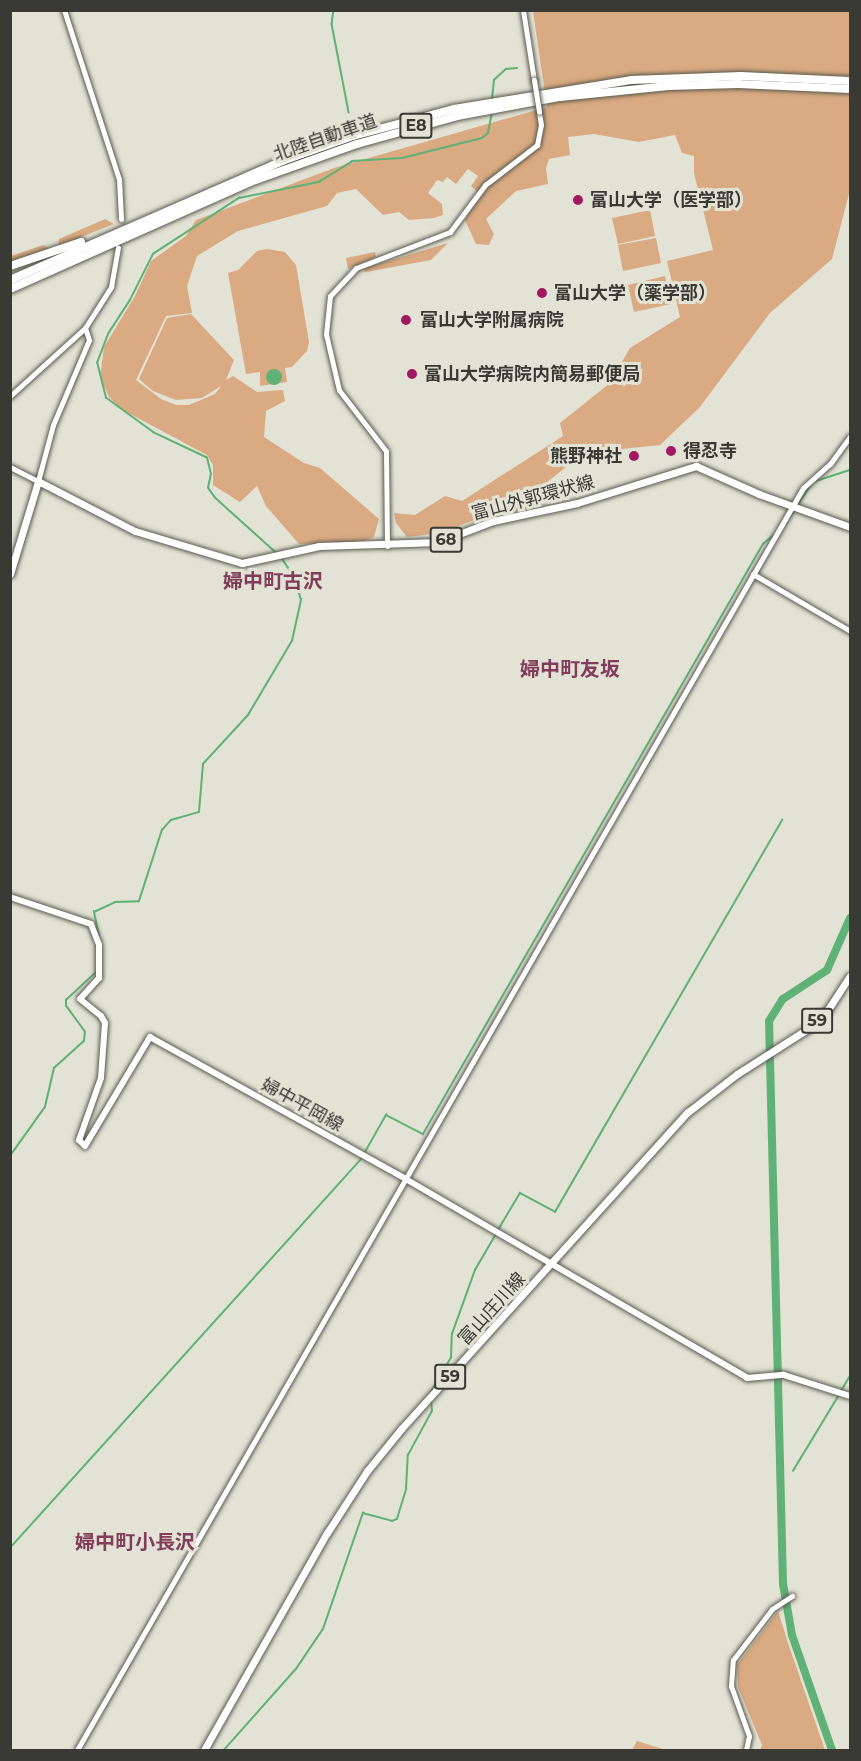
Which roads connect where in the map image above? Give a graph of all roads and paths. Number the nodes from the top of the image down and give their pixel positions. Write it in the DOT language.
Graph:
graph roads {
  1 [pos="64,10"];
  2 [pos="523,10"];
  3 [pos="850,81"];
  4 [pos="850,89"];
  5 [pos="178,204"];
  6 [pos="121,219"];
  7 [pos="118,248"];
  8 [pos="10,266"];
  9 [pos="10,280"];
  10 [pos="10,292"];
  11 [pos="85,328"];
  12 [pos="10,396"];
  13 [pos="850,436"];
  14 [pos="10,467"];
  15 [pos="38,481"];
  16 [pos="793,507"];
  17 [pos="850,526"];
  18 [pos="387,546"];
  19 [pos="10,574"];
  20 [pos="753,574"];
  21 [pos="850,631"];
  22 [pos="10,897"];
  23 [pos="850,976"];
  24 [pos="404,1178"];
  25 [pos="551,1265"];
  26 [pos="850,1396"];
  27 [pos="792,1596"];
  28 [pos="77,1750"];
  29 [pos="204,1750"];
  30 [pos="746,1750"];
  1 -- 6 [label="street"];
  2 -- 18 [label="street, bridge"];
  3 -- 5 [label="highway, 北陸自動車道 / E8"];
  4 -- 10 [label="highway, 北陸自動車道 / E8"];
  5 -- 8 [label="highway"];
  5 -- 9 [label="highway, 北陸自動車道 / E8"];
  7 -- 11 [label="street"];
  11 -- 12 [label="street"];
  11 -- 15 [label="street"];
  13 -- 16 [label="street"];
  14 -- 15 [label="street"];
  15 -- 18 [label="main road, 富山外郭環状線 / 68"];
  15 -- 19 [label="main road"];
  16 -- 17 [label="main road, 富山外郭環状線 / 68"];
  16 -- 18 [label="main road, 富山外郭環状線 / 68"];
  16 -- 20 [label="street"];
  20 -- 21 [label="street"];
  20 -- 24 [label="street"];
  22 -- 24 [label="main road, 婦中平岡線"];
  23 -- 25 [label="main road, 富山庄川線 / 59"];
  24 -- 25 [label="main road, 婦中平岡線"];
  24 -- 28 [label="street"];
  25 -- 26 [label="main road, 婦中平岡線"];
  25 -- 29 [label="main road, 富山庄川線 / 59"];
  27 -- 30 [label="street"];
}
